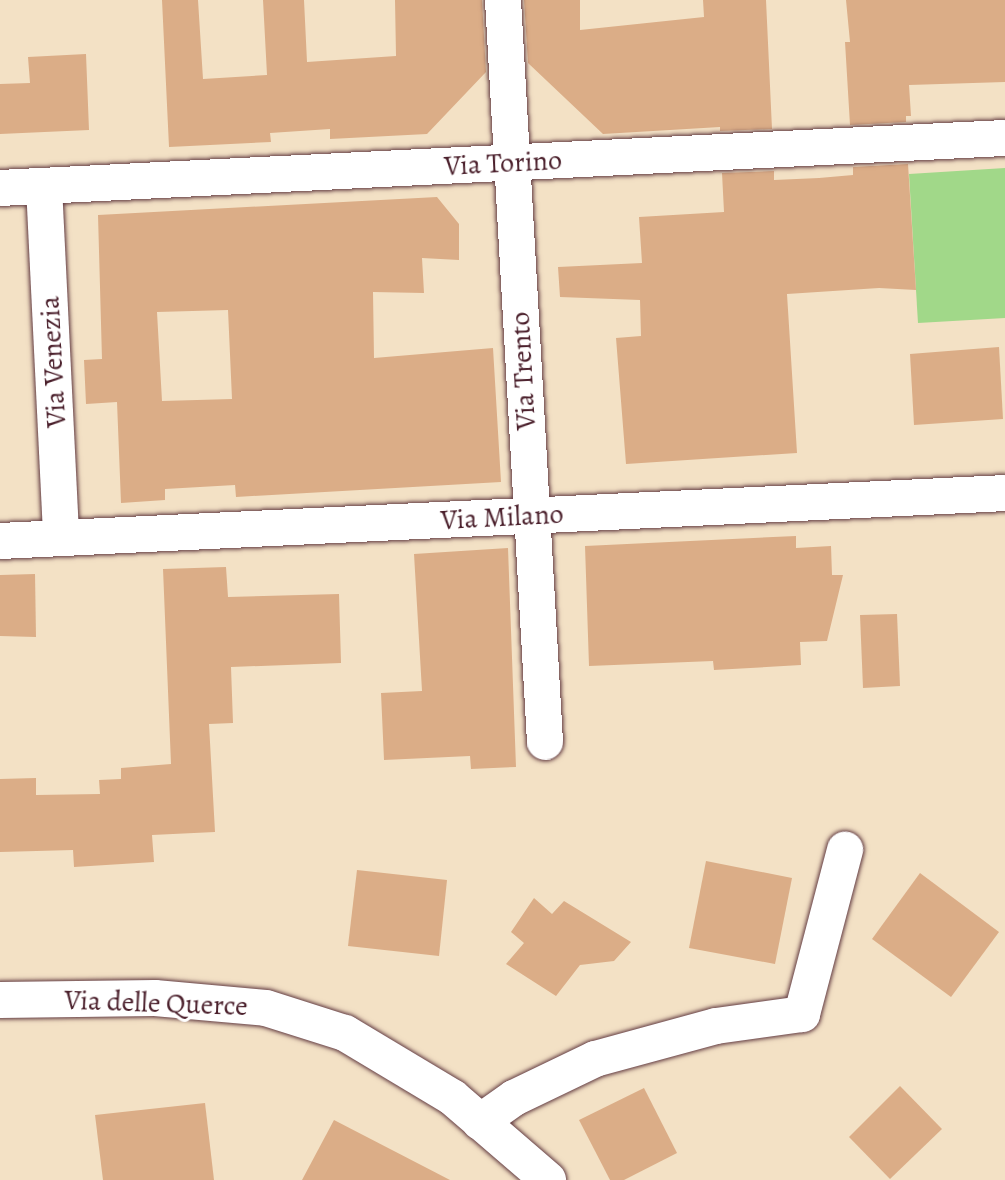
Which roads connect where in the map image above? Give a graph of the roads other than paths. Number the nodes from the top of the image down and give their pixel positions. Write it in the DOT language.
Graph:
graph roads {
  1 [pos="503,0"];
  2 [pos="1005,138"];
  3 [pos="512,163"];
  4 [pos="44,186"];
  5 [pos="0,188"];
  6 [pos="1005,493"];
  7 [pos="531,516"];
  8 [pos="61,538"];
  9 [pos="0,541"];
  10 [pos="545,742"];
  11 [pos="845,850"];
  12 [pos="0,1000"];
  13 [pos="480,1122"];
  14 [pos="548,1180"];
  1 -- 3 [label="street, Via Trento"];
  2 -- 3 [label="street, Via Torino"];
  3 -- 4 [label="street, Via Torino"];
  3 -- 7 [label="street, Via Trento"];
  4 -- 5 [label="street, Via Torino"];
  4 -- 8 [label="street, Via Venezia"];
  6 -- 7 [label="street, Via Milano"];
  7 -- 8 [label="street, Via Milano"];
  7 -- 10 [label="street, Via Trento"];
  8 -- 9 [label="street, Via Milano"];
  11 -- 13 [label="street"];
  12 -- 13 [label="street, Via delle Querce"];
  13 -- 14 [label="street, Via delle Querce"];
}
